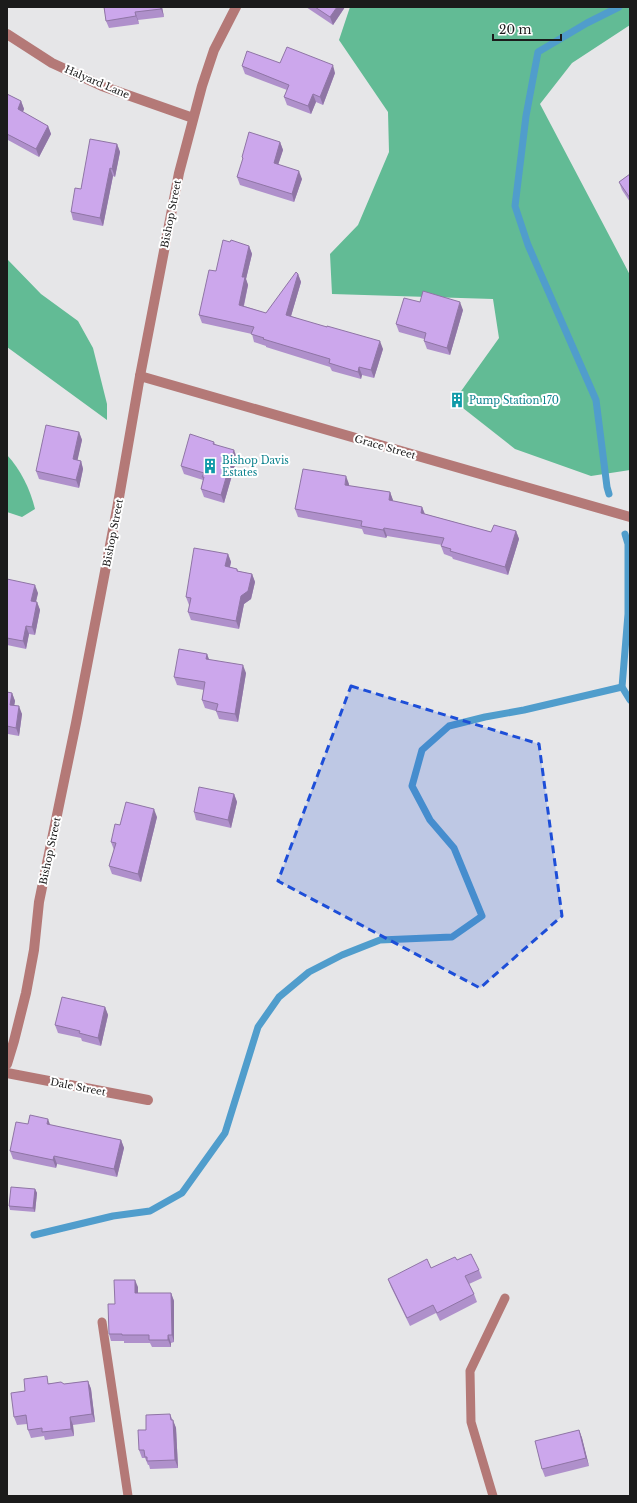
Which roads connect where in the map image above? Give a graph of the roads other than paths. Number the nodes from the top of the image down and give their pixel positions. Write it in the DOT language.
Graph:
graph roads {
  1 [pos="236,7"];
  2 [pos="7,34"];
  3 [pos="193,118"];
  4 [pos="140,376"];
  5 [pos="630,517"];
  6 [pos="7,1064"];
  7 [pos="7,1073"];
  8 [pos="148,1100"];
  9 [pos="505,1298"];
  10 [pos="102,1322"];
  11 [pos="128,1496"];
  12 [pos="493,1496"];
  1 -- 3 [label="street, Bishop Street"];
  2 -- 3 [label="street, Halyard Lane"];
  3 -- 4 [label="street, Bishop Street"];
  4 -- 5 [label="street, Grace Street"];
  4 -- 6 [label="street, Bishop Street"];
  7 -- 8 [label="street, Dale Street"];
  9 -- 12 [label="lane"];
  10 -- 11 [label="lane"];
}
